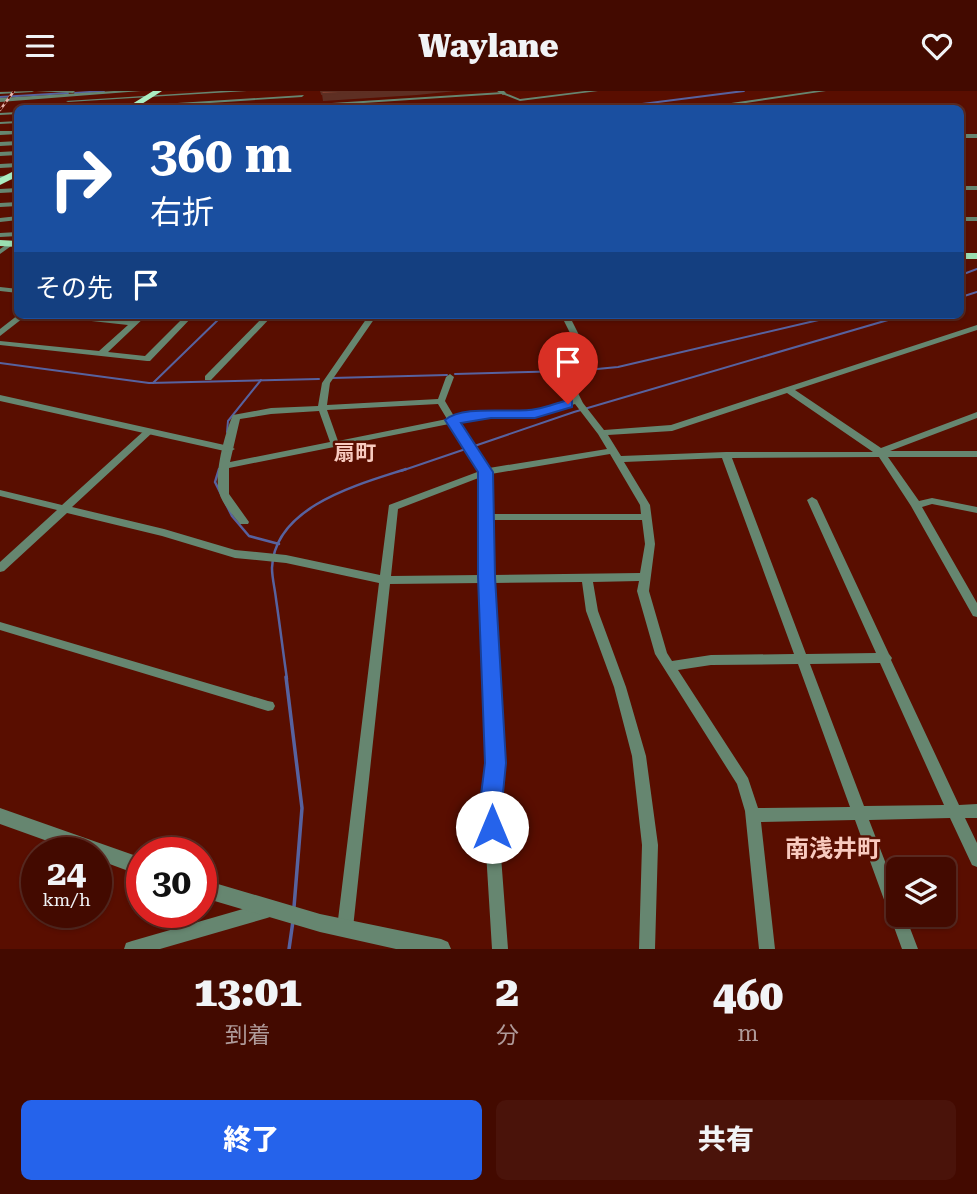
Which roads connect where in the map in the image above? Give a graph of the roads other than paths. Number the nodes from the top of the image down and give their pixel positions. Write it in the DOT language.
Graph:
graph roads {
  1 [pos="32,91"];
  2 [pos="38,91"];
  3 [pos="138,91"];
  4 [pos="158,91"];
  5 [pos="245,91"];
  6 [pos="537,91"];
  7 [pos="594,91"];
  8 [pos="824,91"];
  9 [pos="502,92"];
  10 [pos="0,93"];
  11 [pos="204,93"];
  12 [pos="562,93"];
  13 [pos="302,94"];
  14 [pos="71,95"];
  15 [pos="150,96"];
  16 [pos="537,98"];
  17 [pos="0,100"];
  18 [pos="202,102"];
  19 [pos="740,102"];
  20 [pos="134,105"];
  21 [pos="159,105"];
  22 [pos="202,105"];
  23 [pos="337,105"];
  24 [pos="538,105"];
  25 [pos="719,105"];
  26 [pos="743,105"];
  27 [pos="14,122"];
  28 [pos="0,123"];
  29 [pos="10,123"];
  30 [pos="0,134"];
  31 [pos="18,319"];
  32 [pos="95,319"];
  33 [pos="139,319"];
  34 [pos="186,319"];
  35 [pos="265,319"];
  36 [pos="370,319"];
  37 [pos="567,319"];
  38 [pos="135,323"];
  39 [pos="975,330"];
  40 [pos="0,333"];
  41 [pos="0,343"];
  42 [pos="102,353"];
  43 [pos="450,377"];
  44 [pos="208,378"];
  45 [pos="789,390"];
  46 [pos="0,398"];
  47 [pos="441,401"];
  48 [pos="578,402"];
  49 [pos="322,408"];
  50 [pos="977,415"];
  51 [pos="452,420"];
  52 [pos="149,431"];
  53 [pos="599,431"];
  54 [pos="335,444"];
  55 [pos="229,449"];
  56 [pos="881,453"];
  57 [pos="977,454"];
  58 [pos="615,455"];
  59 [pos="726,455"];
  60 [pos="226,466"];
  61 [pos="486,472"];
  62 [pos="0,493"];
  63 [pos="813,500"];
  64 [pos="916,505"];
  65 [pos="65,509"];
  66 [pos="977,510"];
  67 [pos="488,516"];
  68 [pos="646,517"];
  69 [pos="244,522"];
  70 [pos="0,568"];
  71 [pos="487,577"];
  72 [pos="645,577"];
  73 [pos="587,578"];
  74 [pos="385,580"];
  75 [pos="977,613"];
  76 [pos="0,626"];
  77 [pos="886,658"];
  78 [pos="803,659"];
  79 [pos="670,666"];
  80 [pos="268,706"];
  81 [pos="977,811"];
  82 [pos="954,812"];
  83 [pos="859,813"];
  84 [pos="752,815"];
  85 [pos="0,816"];
  86 [pos="977,860"];
  87 [pos="126,861"];
  88 [pos="217,893"];
  89 [pos="268,910"];
  90 [pos="320,923"];
  91 [pos="345,928"];
  92 [pos="132,949"];
  93 [pos="440,949"];
  94 [pos="500,949"];
  95 [pos="648,949"];
  96 [pos="767,949"];
  97 [pos="910,949"];
  1 -- 10 [label="street"];
  2 -- 14 [label="street"];
  3 -- 14 [label="street"];
  4 -- 15 [label="highway"];
  5 -- 11 [label="street"];
  6 -- 16 [label="street"];
  7 -- 12 [label="street"];
  8 -- 19 [label="street"];
  9 -- 16 [label="street"];
  9 -- 23 [label="street"];
  11 -- 15 [label="street"];
  11 -- 18 [label="street"];
  12 -- 16 [label="street"];
  13 -- 18 [label="street"];
  14 -- 15 [label="street"];
  14 -- 17 [label="street"];
  15 -- 20 [label="highway"];
  16 -- 24 [label="street"];
  18 -- 21 [label="street"];
  18 -- 22 [label="street"];
  19 -- 25 [label="street"];
  19 -- 26 [label="street"];
  27 -- 29 [label="street"];
  28 -- 29 [label="street"];
  29 -- 30 [label="street"];
  31 -- 40 [label="street"];
  32 -- 38 [label="street"];
  33 -- 38 [label="street"];
  34 -- 42 [label="street"];
  35 -- 44 [label="street"];
  36 -- 49 [label="street"];
  37 -- 48 [label="street"];
  38 -- 42 [label="street"];
  39 -- 45 [label="street"];
  41 -- 42 [label="street"];
  43 -- 47 [label="street"];
  45 -- 53 [label="street"];
  45 -- 56 [label="street"];
  46 -- 52 [label="street"];
  47 -- 49 [label="street"];
  47 -- 51 [label="street"];
  48 -- 51 [label="street"];
  48 -- 53 [label="street"];
  49 -- 54 [label="street"];
  49 -- 55 [label="street"];
  50 -- 56 [label="street"];
  51 -- 54 [label="street"];
  51 -- 61 [label="street"];
  52 -- 55 [label="street"];
  52 -- 65 [label="street"];
  53 -- 58 [label="street"];
  54 -- 60 [label="street"];
  55 -- 60 [label="street"];
  56 -- 57 [label="street"];
  56 -- 59 [label="street"];
  56 -- 64 [label="street"];
  58 -- 59 [label="street"];
  58 -- 61 [label="street"];
  58 -- 68 [label="street"];
  59 -- 78 [label="street"];
  60 -- 69 [label="street"];
  61 -- 67 [label="street"];
  61 -- 74 [label="street"];
  62 -- 65 [label="street"];
  63 -- 77 [label="street"];
  64 -- 66 [label="street"];
  64 -- 75 [label="street"];
  65 -- 70 [label="street"];
  65 -- 74 [label="street"];
  67 -- 68 [label="street"];
  67 -- 71 [label="street"];
  68 -- 72 [label="street"];
  71 -- 73 [label="street"];
  71 -- 74 [label="street"];
  71 -- 94 [label="street"];
  72 -- 73 [label="street"];
  72 -- 79 [label="street"];
  73 -- 95 [label="street"];
  74 -- 91 [label="street"];
  76 -- 80 [label="street"];
  77 -- 78 [label="street"];
  77 -- 82 [label="street"];
  78 -- 79 [label="street"];
  78 -- 83 [label="street"];
  79 -- 84 [label="street"];
  81 -- 82 [label="street"];
  82 -- 83 [label="street"];
  82 -- 86 [label="street"];
  83 -- 84 [label="street"];
  83 -- 97 [label="street"];
  84 -- 96 [label="street"];
  85 -- 87 [label="street"];
  88 -- 89 [label="street"];
  89 -- 90 [label="street"];
  89 -- 92 [label="street"];
  90 -- 91 [label="street"];
  91 -- 93 [label="street"];
}
